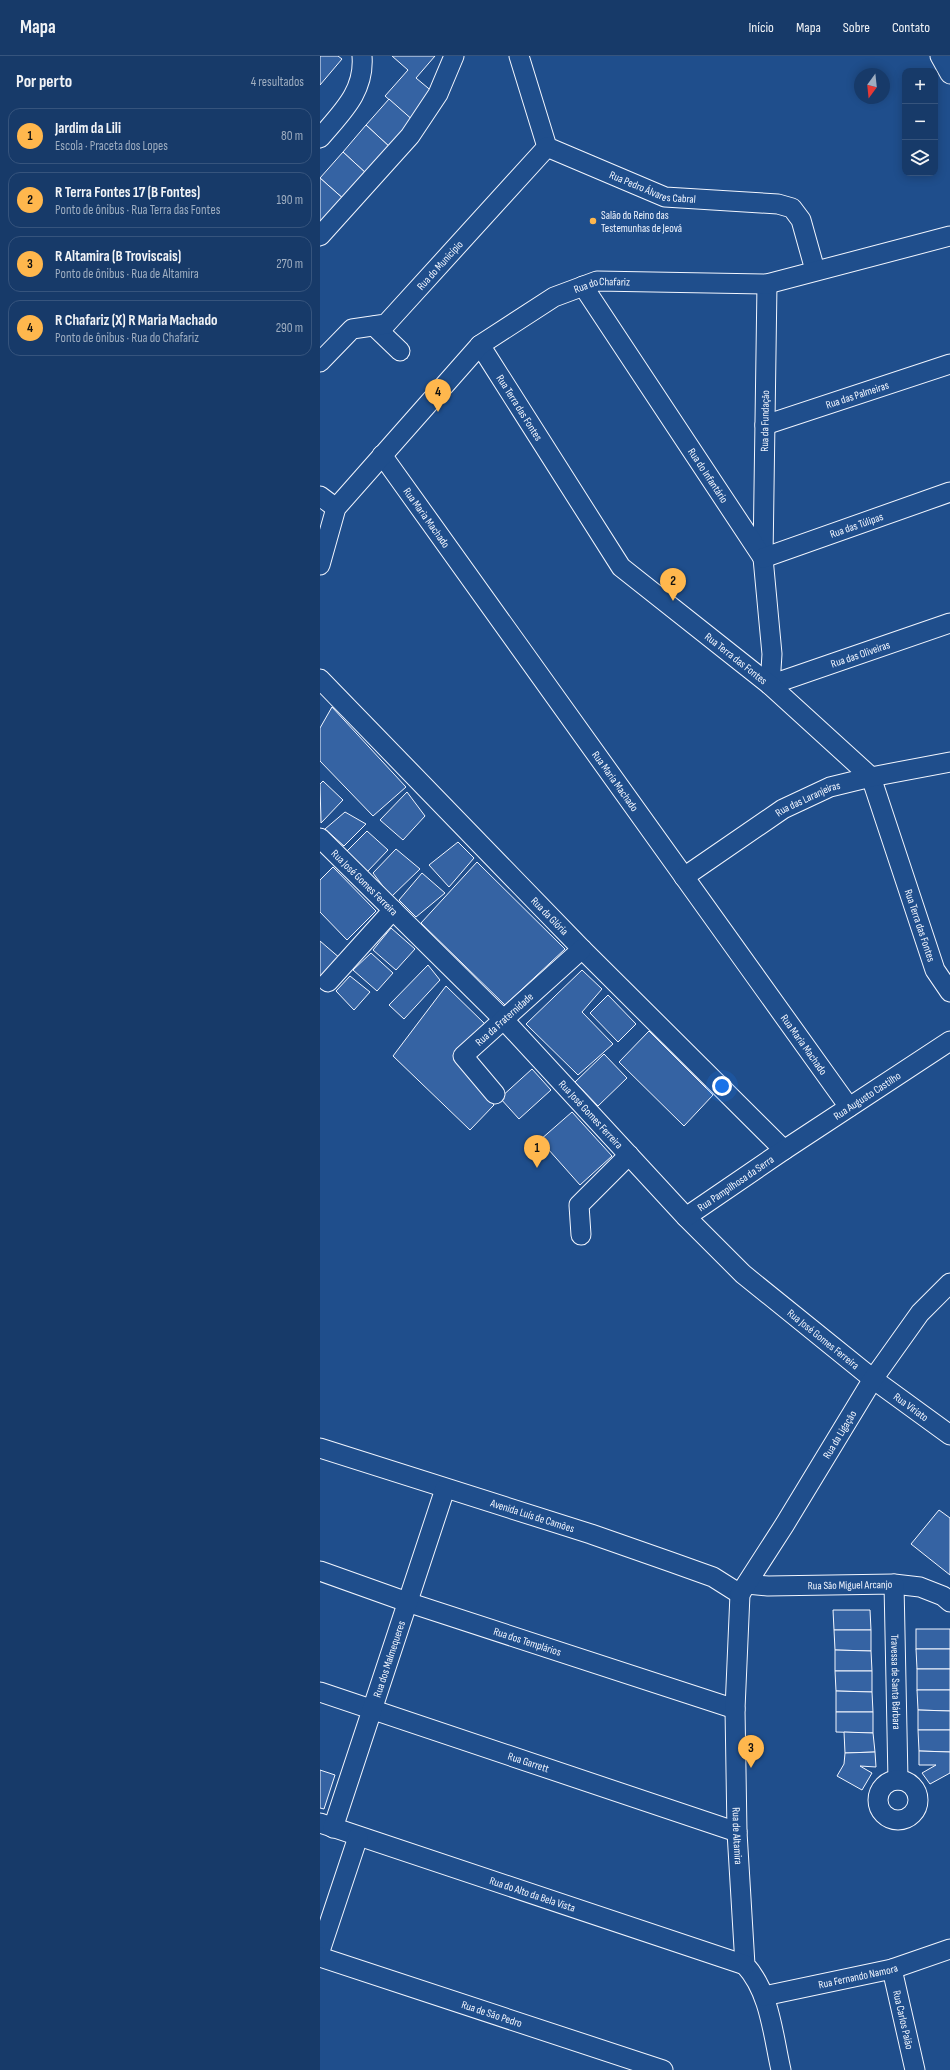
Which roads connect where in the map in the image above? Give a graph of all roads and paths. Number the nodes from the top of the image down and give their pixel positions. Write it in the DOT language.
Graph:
graph roads {
  1 [pos="362,56"];
  2 [pos="454,56"];
  3 [pos="519,56"];
  4 [pos="940,56"];
  5 [pos="950,74"];
  6 [pos="320,138"];
  7 [pos="547,147"];
  8 [pos="320,236"];
  9 [pos="950,236"];
  10 [pos="815,270"];
  11 [pos="767,284"];
  12 [pos="583,286"];
  13 [pos="374,326"];
  14 [pos="480,345"];
  15 [pos="400,351"];
  16 [pos="320,362"];
  17 [pos="950,364"];
  18 [pos="765,425"];
  19 [pos="382,455"];
  20 [pos="950,492"];
  21 [pos="320,496"];
  22 [pos="336,508"];
  23 [pos="763,515"];
  24 [pos="737,520"];
  25 [pos="762,558"];
  26 [pos="320,565"];
  27 [pos="950,623"];
  28 [pos="320,679"];
  29 [pos="770,685"];
  30 [pos="950,762"];
  31 [pos="871,777"];
  32 [pos="320,838"];
  33 [pos="684,877"];
  34 [pos="393,910"];
  35 [pos="582,949"];
  36 [pos="328,982"];
  37 [pos="950,992"];
  38 [pos="504,1020"];
  39 [pos="950,1041"];
  40 [pos="495,1094"];
  41 [pos="848,1107"];
  42 [pos="784,1150"];
  43 [pos="629,1155"];
  44 [pos="686,1217"];
  45 [pos="581,1235"];
  46 [pos="950,1284"];
  47 [pos="873,1379"];
  48 [pos="950,1435"];
  49 [pos="320,1448"];
  50 [pos="445,1489"];
  51 [pos="320,1571"];
  52 [pos="894,1584"];
  53 [pos="743,1589"];
  54 [pos="407,1602"];
  55 [pos="950,1602"];
  56 [pos="320,1692"];
  57 [pos="372,1709"];
  58 [pos="735,1709"];
  59 [pos="898,1780"];
  60 [pos="326,1826"];
  61 [pos="737,1832"];
  62 [pos="358,1837"];
  63 [pos="950,1949"];
  64 [pos="320,1951"];
  65 [pos="320,1958"];
  66 [pos="745,1965"];
  67 [pos="892,1969"];
  68 [pos="764,1996"];
  69 [pos="663,2070"];
  70 [pos="781,2070"];
  71 [pos="915,2070"];
  1 -- 6 [label="street"];
  2 -- 8 [label="street"];
  3 -- 7 [label="street"];
  4 -- 5 [label="street"];
  7 -- 10 [label="street, Rua Pedro Álvares Cabral"];
  7 -- 13 [label="street, Rua do Município"];
  9 -- 10 [label="street, Rua do Chafariz"];
  10 -- 11 [label="street, Rua do Chafariz"];
  11 -- 12 [label="street, Rua do Chafariz"];
  11 -- 18 [label="street, Rua da Fundação"];
  12 -- 14 [label="street, Rua do Chafariz"];
  12 -- 24 [label="street, Rua do Infantário"];
  13 -- 15 [label="street"];
  13 -- 16 [label="street, Rua do Município"];
  14 -- 19 [label="street, Rua do Chafariz"];
  14 -- 29 [label="street, Rua Terra das Fontes"];
  17 -- 18 [label="street, Rua das Palmeiras"];
  18 -- 23 [label="street, Rua da Fundação"];
  19 -- 22 [label="street, Rua do Chafariz"];
  19 -- 33 [label="street, Rua Maria Machado"];
  20 -- 25 [label="street, Rua das Túlipas"];
  21 -- 22 [label="street"];
  22 -- 26 [label="street"];
  23 -- 24 [label="street"];
  23 -- 25 [label="street, Rua da Fundação"];
  24 -- 25 [label="street, Rua do Infantário"];
  25 -- 29 [label="street, Rua do Infantário"];
  27 -- 29 [label="street, Rua das Oliveiras"];
  28 -- 35 [label="street, Rua da Glória"];
  29 -- 31 [label="street, Rua Terra das Fontes"];
  30 -- 31 [label="street, Rua das Laranjeiras"];
  31 -- 33 [label="street, Rua das Laranjeiras"];
  31 -- 37 [label="street, Rua Terra das Fontes"];
  32 -- 34 [label="street, Rua José Gomes Ferreira"];
  33 -- 41 [label="street, Rua Maria Machado"];
  34 -- 36 [label="street"];
  34 -- 38 [label="street, Rua José Gomes Ferreira"];
  35 -- 38 [label="street, Rua da Fraternidade"];
  35 -- 42 [label="street, Rua da Glória"];
  38 -- 40 [label="street, Rua da Fraternidade"];
  38 -- 43 [label="street, Rua José Gomes Ferreira"];
  39 -- 41 [label="street, Rua Augusto Castilho"];
  41 -- 42 [label="street, Rua Augusto Castilho"];
  42 -- 44 [label="street, Rua Pampilhosa da Serra"];
  43 -- 44 [label="street, Rua José Gomes Ferreira"];
  43 -- 45 [label="street"];
  44 -- 47 [label="street, Rua José Gomes Ferreira"];
  46 -- 47 [label="street, Rua da Ligação"];
  47 -- 48 [label="street, Rua Viriato"];
  47 -- 53 [label="street, Rua da Ligação"];
  49 -- 50 [label="street, Avenida Luís de Camões"];
  50 -- 53 [label="street, Avenida Luís de Camões"];
  50 -- 54 [label="street, Rua dos Malmequeres"];
  51 -- 54 [label="street, Rua dos Templários"];
  52 -- 53 [label="street, Rua São Miguel Arcanjo"];
  52 -- 55 [label="street, Rua São Miguel Arcanjo"];
  52 -- 59 [label="street, Travessa de Santa Bárbara"];
  53 -- 58 [label="street, Rua de Altamira"];
  54 -- 57 [label="street, Rua dos Malmequeres"];
  54 -- 58 [label="street, Rua dos Templários"];
  56 -- 57 [label="street, Rua Garrett"];
  57 -- 60 [label="street, Rua dos Malmequeres"];
  57 -- 61 [label="street, Rua Garrett"];
  58 -- 61 [label="street, Rua de Altamira"];
  60 -- 62 [label="street, Rua do Alto da Bela Vista"];
  61 -- 66 [label="street, Rua de Altamira"];
  62 -- 64 [label="street"];
  62 -- 66 [label="street, Rua do Alto da Bela Vista"];
  63 -- 67 [label="street, Rua Fernando Namora"];
  65 -- 69 [label="street, Rua de São Pedro"];
  66 -- 68 [label="street"];
  67 -- 68 [label="street, Rua Fernando Namora"];
  67 -- 71 [label="street, Rua Carlos Paião"];
  68 -- 70 [label="street"];
}
